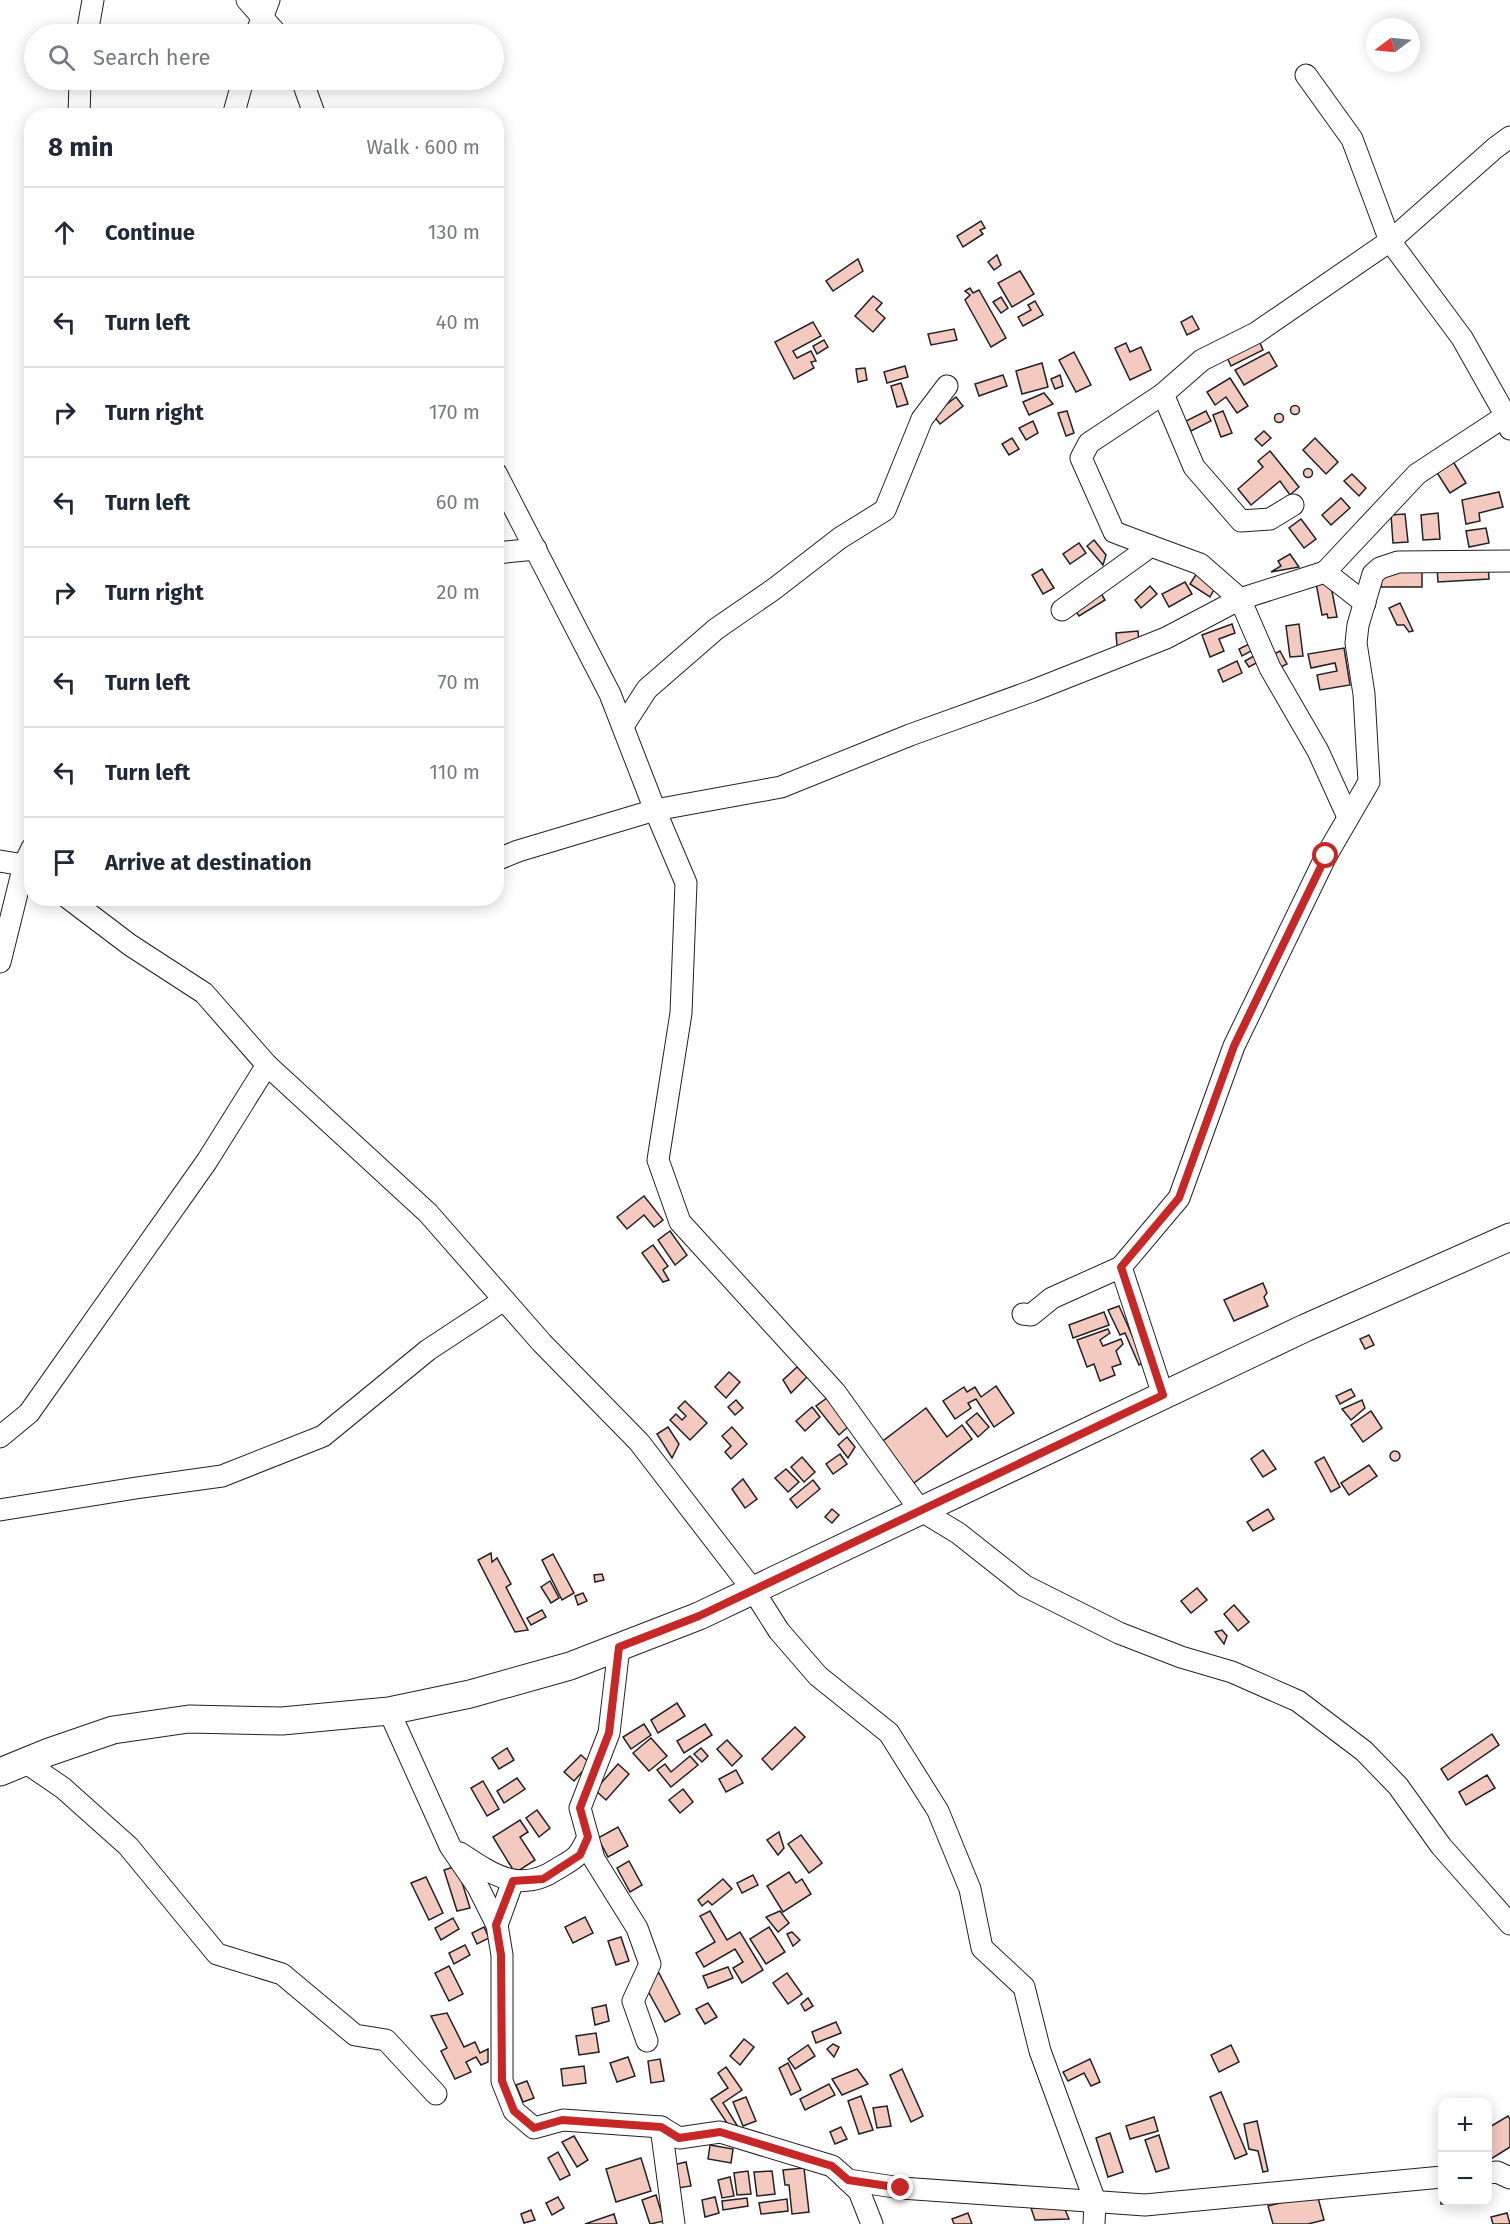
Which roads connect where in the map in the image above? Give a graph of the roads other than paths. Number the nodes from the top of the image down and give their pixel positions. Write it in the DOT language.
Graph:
graph roads {
  1 [pos="93,0"];
  2 [pos="247,0"];
  3 [pos="263,18"];
  4 [pos="89,24"];
  5 [pos="1306,75"];
  6 [pos="80,90"];
  7 [pos="240,90"];
  8 [pos="306,90"];
  9 [pos="79,108"];
  10 [pos="235,108"];
  11 [pos="312,108"];
  12 [pos="1510,137"];
  13 [pos="1390,241"];
  14 [pos="947,386"];
  15 [pos="1163,394"];
  16 [pos="1509,419"];
  17 [pos="504,488"];
  18 [pos="1293,505"];
  19 [pos="1150,546"];
  20 [pos="536,549"];
  21 [pos="504,553"];
  22 [pos="1510,561"];
  23 [pos="1325,572"];
  24 [pos="1240,599"];
  25 [pos="1365,603"];
  26 [pos="1062,610"];
  27 [pos="623,726"];
  28 [pos="654,810"];
  29 [pos="1348,817"];
  30 [pos="504,857"];
  31 [pos="0,861"];
  32 [pos="24,862"];
  33 [pos="24,882"];
  34 [pos="79,906"];
  35 [pos="0,962"];
  36 [pos="267,1065"];
  37 [pos="1510,1237"];
  38 [pos="1121,1267"];
  39 [pos="504,1300"];
  40 [pos="1023,1314"];
  41 [pos="1163,1395"];
  42 [pos="0,1437"];
  43 [pos="0,1510"];
  44 [pos="920,1510"];
  45 [pos="753,1590"];
  46 [pos="619,1647"];
  47 [pos="389,1711"];
  48 [pos="25,1762"];
  49 [pos="0,1772"];
  50 [pos="588,1837"];
  51 [pos="450,1846"];
  52 [pos="513,1881"];
  53 [pos="1510,1924"];
  54 [pos="496,1925"];
  55 [pos="647,2041"];
  56 [pos="436,2094"];
  57 [pos="661,2127"];
  58 [pos="832,2166"];
  59 [pos="1438,2177"];
  60 [pos="1095,2201"];
  61 [pos="674,2224"];
  62 [pos="872,2224"];
  63 [pos="1094,2224"];
  1 -- 4 [label="street"];
  2 -- 3 [label="street"];
  5 -- 13 [label="street"];
  6 -- 9 [label="street"];
  7 -- 10 [label="street"];
  8 -- 11 [label="street"];
  12 -- 13 [label="street"];
  13 -- 15 [label="street"];
  13 -- 16 [label="street"];
  14 -- 27 [label="street"];
  15 -- 18 [label="street"];
  15 -- 19 [label="street"];
  16 -- 23 [label="street"];
  17 -- 20 [label="street"];
  19 -- 24 [label="street"];
  19 -- 26 [label="street"];
  20 -- 21 [label="street"];
  20 -- 27 [label="street"];
  22 -- 25 [label="street"];
  23 -- 24 [label="street"];
  23 -- 25 [label="street"];
  24 -- 28 [label="street"];
  24 -- 29 [label="street"];
  25 -- 29 [label="street"];
  27 -- 28 [label="street"];
  28 -- 30 [label="street"];
  28 -- 44 [label="street"];
  29 -- 38 [label="street"];
  31 -- 32 [label="street"];
  33 -- 35 [label="street"];
  34 -- 36 [label="street"];
  36 -- 39 [label="street"];
  36 -- 42 [label="street"];
  37 -- 41 [label="street"];
  38 -- 40 [label="street"];
  38 -- 41 [label="street"];
  39 -- 43 [label="street"];
  39 -- 45 [label="street"];
  41 -- 44 [label="street"];
  44 -- 45 [label="street"];
  44 -- 53 [label="street"];
  45 -- 46 [label="street"];
  45 -- 60 [label="street"];
  46 -- 47 [label="street"];
  46 -- 50 [label="street"];
  47 -- 48 [label="street"];
  47 -- 51 [label="street"];
  48 -- 49 [label="street"];
  48 -- 56 [label="street"];
  50 -- 52 [label="street"];
  50 -- 55 [label="street"];
  51 -- 52 [label="street"];
  51 -- 54 [label="street"];
  52 -- 54 [label="street"];
  54 -- 57 [label="street"];
  57 -- 58 [label="street"];
  57 -- 61 [label="street"];
  58 -- 60 [label="street"];
  58 -- 62 [label="street"];
  59 -- 60 [label="street"];
  60 -- 63 [label="street"];
}
